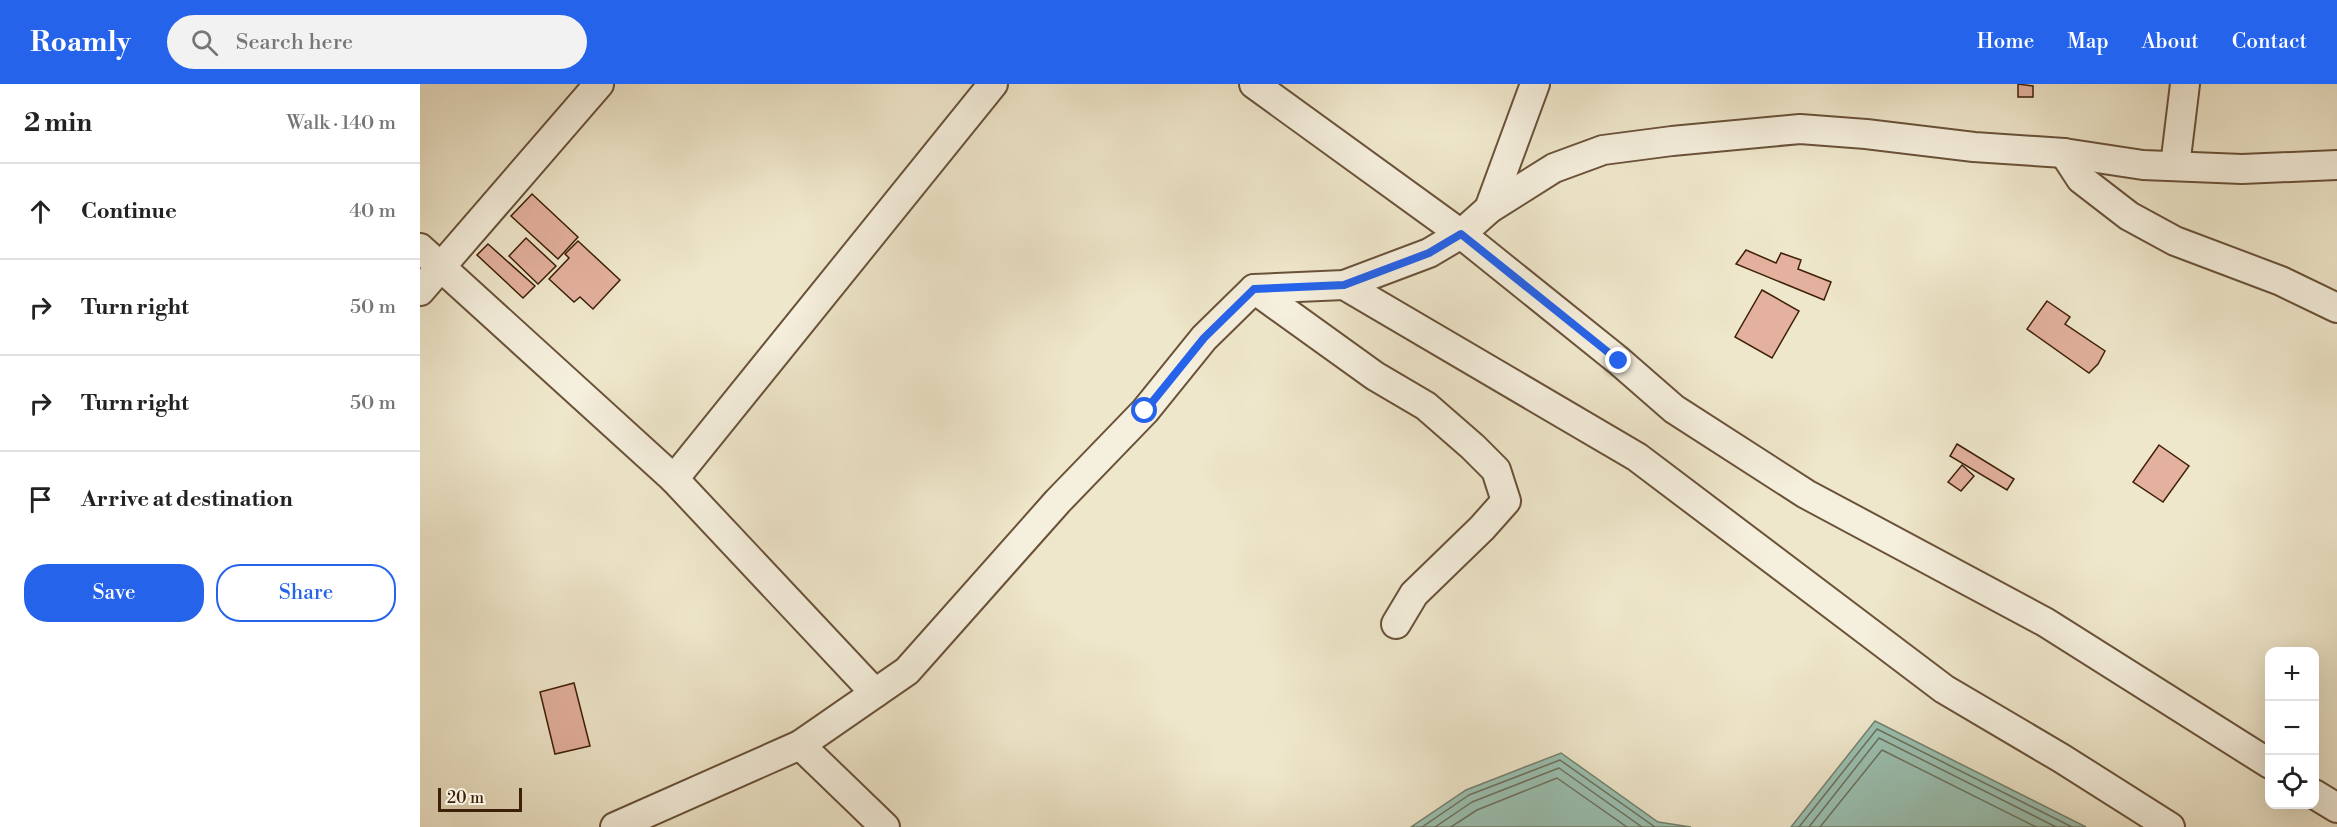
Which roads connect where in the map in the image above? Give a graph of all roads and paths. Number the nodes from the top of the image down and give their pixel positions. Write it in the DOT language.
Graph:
graph roads {
  1 [pos="599,84"];
  2 [pos="1254,84"];
  3 [pos="1535,84"];
  4 [pos="2185,84"];
  5 [pos="991,85"];
  6 [pos="2064,153"];
  7 [pos="2337,165"];
  8 [pos="2175,166"];
  9 [pos="1489,209"];
  10 [pos="1461,234"];
  11 [pos="430,257"];
  12 [pos="1344,285"];
  13 [pos="1254,289"];
  14 [pos="420,291"];
  15 [pos="2337,308"];
  16 [pos="674,479"];
  17 [pos="1396,624"];
  18 [pos="875,693"];
  19 [pos="800,745"];
  20 [pos="2265,761"];
  21 [pos="2319,797"];
  22 [pos="2337,808"];
  23 [pos="615,827"];
  24 [pos="885,827"];
  25 [pos="2170,827"];
  1 -- 11 [label="street"];
  2 -- 10 [label="street"];
  3 -- 9 [label="street"];
  4 -- 8 [label="street"];
  5 -- 16 [label="street"];
  6 -- 8 [label="street"];
  6 -- 9 [label="street"];
  6 -- 15 [label="street"];
  7 -- 8 [label="street"];
  9 -- 10 [label="street"];
  10 -- 12 [label="street"];
  10 -- 20 [label="street"];
  11 -- 14 [label="street"];
  11 -- 16 [label="street"];
  12 -- 13 [label="street"];
  12 -- 25 [label="street"];
  13 -- 17 [label="street"];
  13 -- 18 [label="street"];
  16 -- 18 [label="street"];
  18 -- 19 [label="street"];
  19 -- 23 [label="street"];
  19 -- 24 [label="street"];
  21 -- 22 [label="street"];
}
